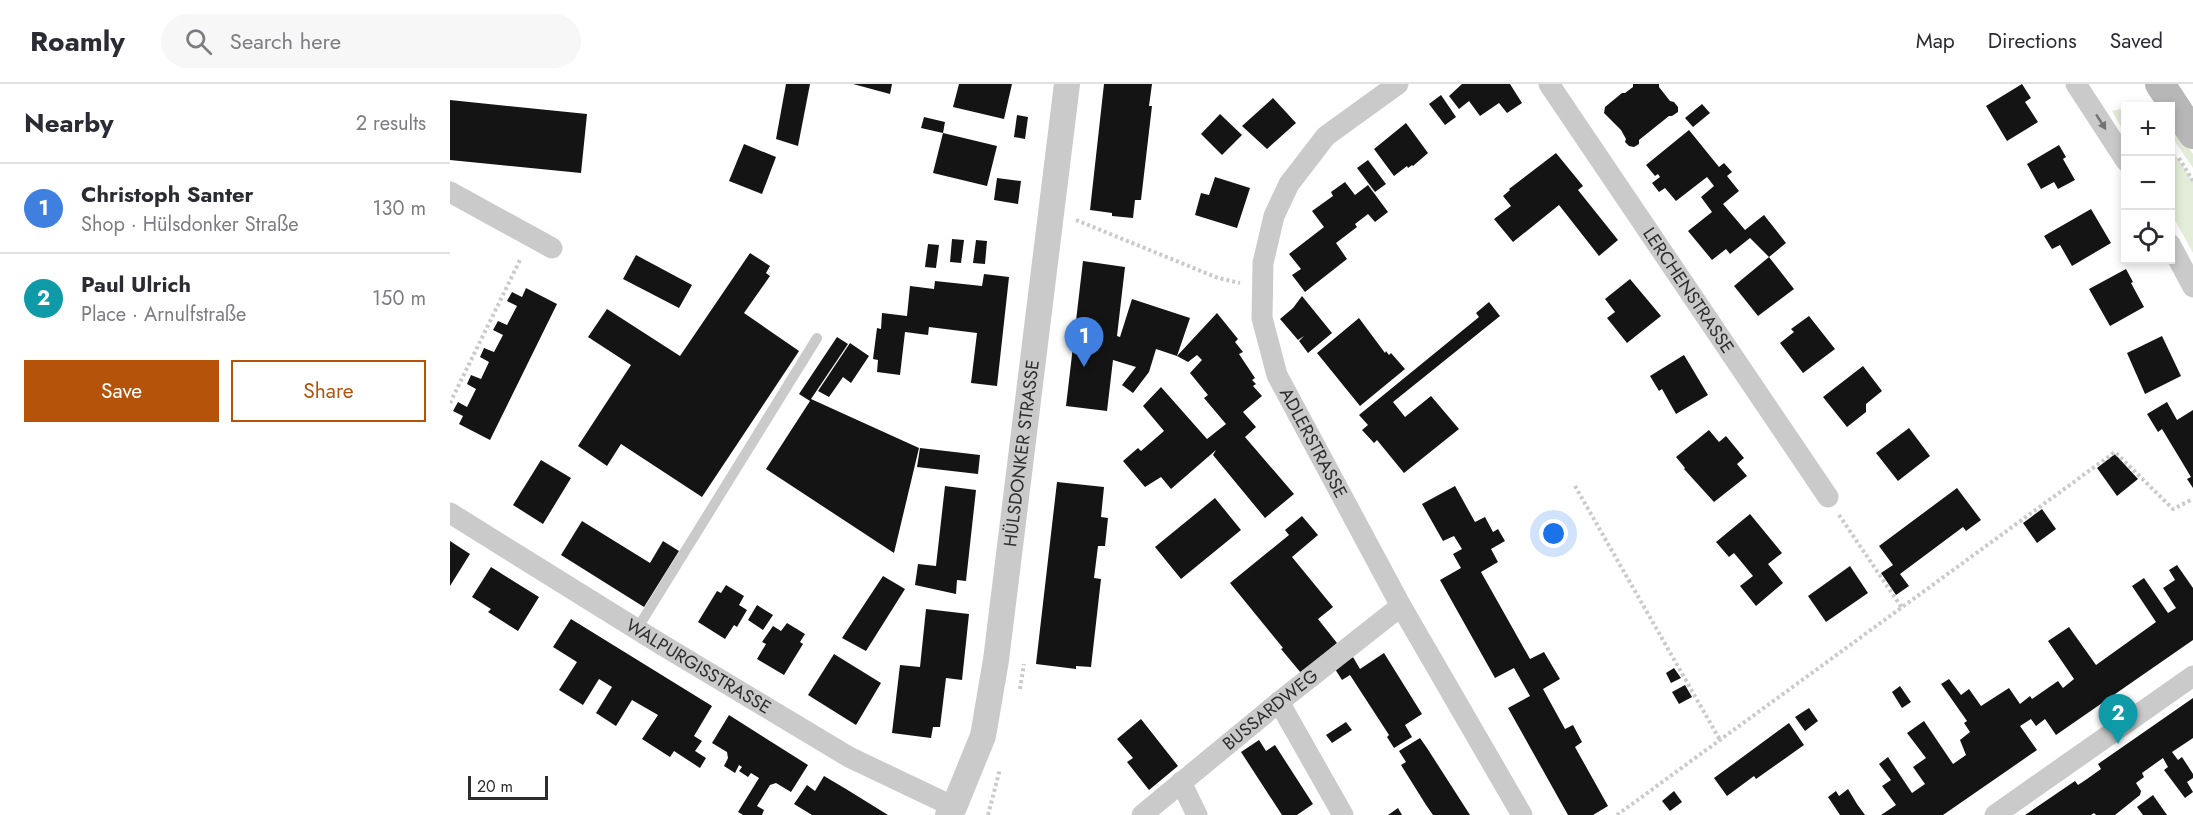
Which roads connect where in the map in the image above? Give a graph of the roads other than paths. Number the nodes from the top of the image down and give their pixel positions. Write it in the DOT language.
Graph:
graph roads {
  1 [pos="1067,84"];
  2 [pos="1398,84"];
  3 [pos="1550,84"];
  4 [pos="2076,84"];
  5 [pos="2160,84"];
  6 [pos="2185,145"];
  7 [pos="2123,156"];
  8 [pos="450,192"];
  9 [pos="552,248"];
  10 [pos="2175,253"];
  11 [pos="2193,287"];
  12 [pos="817,338"];
  13 [pos="1828,497"];
  14 [pos="450,513"];
  15 [pos="1401,606"];
  16 [pos="637,629"];
  17 [pos="2193,676"];
  18 [pos="1279,702"];
  19 [pos="1181,783"];
  20 [pos="951,811"];
  21 [pos="1142,815"];
  22 [pos="1197,815"];
  23 [pos="1343,815"];
  24 [pos="1522,815"];
  25 [pos="1995,815"];
  1 -- 20 [label="street, HÜLSDONKER STRASSE"];
  2 -- 15 [label="street, ADLERSTRASSE"];
  3 -- 13 [label="street, LERCHENSTRASSE"];
  4 -- 7 [label="street, one-way"];
  5 -- 6 [label="main road"];
  8 -- 9 [label="street"];
  10 -- 11 [label="street"];
  12 -- 16 [label="lane"];
  14 -- 16 [label="street, WALPURGISSTRASSE"];
  15 -- 18 [label="street, BUSSARDWEG"];
  15 -- 24 [label="street, ADLERSTRASSE"];
  16 -- 20 [label="street, WALPURGISSTRASSE"];
  17 -- 25 [label="street"];
  18 -- 19 [label="street, BUSSARDWEG"];
  18 -- 23 [label="street"];
  19 -- 21 [label="street, BUSSARDWEG"];
  19 -- 22 [label="street"];
}
